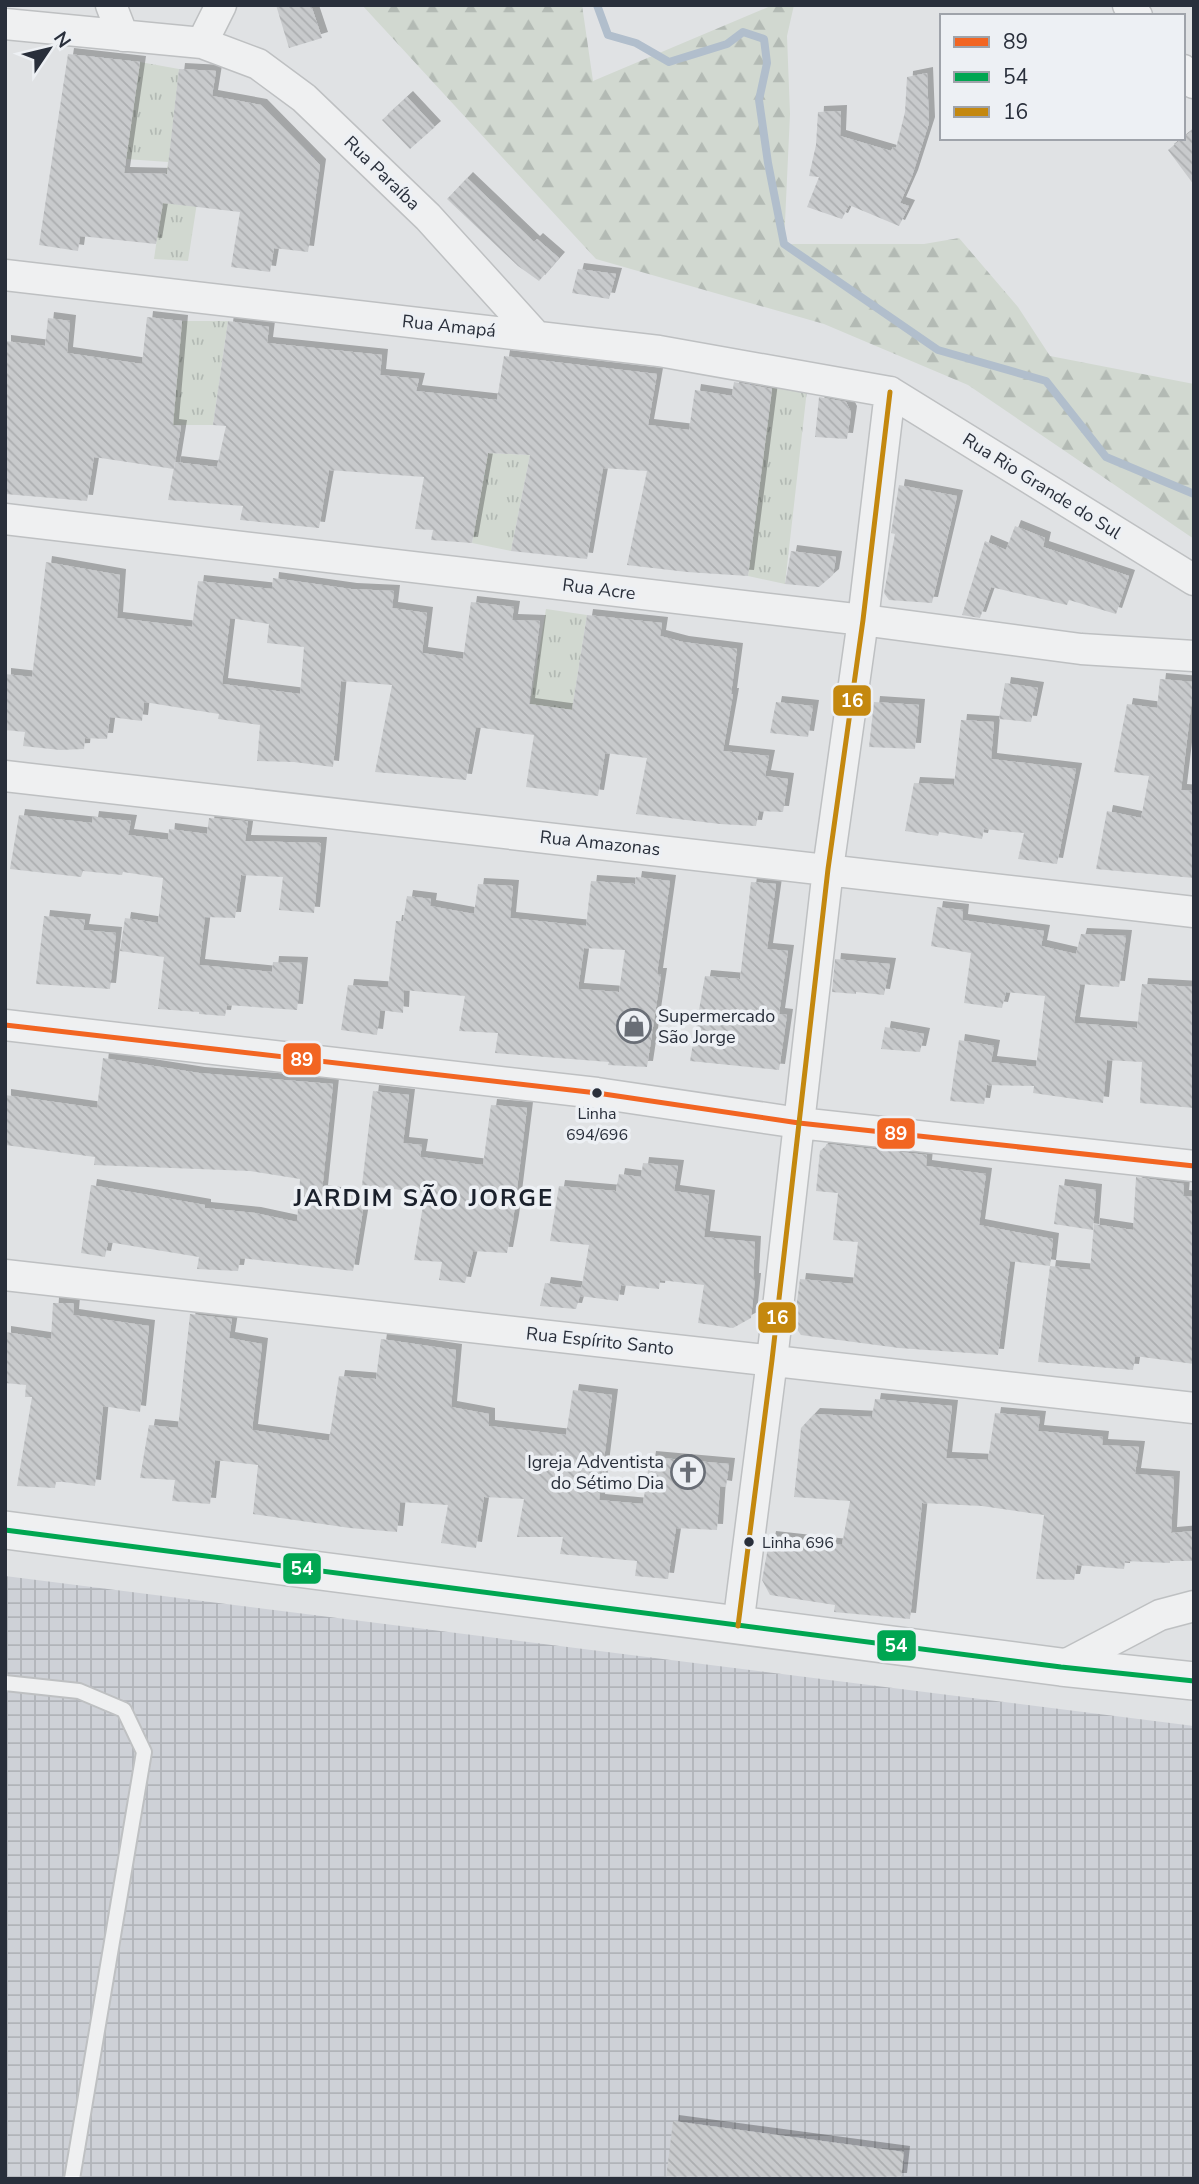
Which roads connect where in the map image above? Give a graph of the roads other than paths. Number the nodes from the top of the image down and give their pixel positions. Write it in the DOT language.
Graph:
graph roads {
  1 [pos="111,5"];
  2 [pos="221,5"];
  3 [pos="5,24"];
  4 [pos="123,36"];
  5 [pos="202,43"];
  6 [pos="5,275"];
  7 [pos="536,336"];
  8 [pos="890,392"];
  9 [pos="5,519"];
  10 [pos="1194,580"];
  11 [pos="863,620"];
  12 [pos="1194,656"];
  13 [pos="5,776"];
  14 [pos="828,869"];
  15 [pos="1194,912"];
  16 [pos="5,1025"];
  17 [pos="799,1124"];
  18 [pos="1194,1166"];
  19 [pos="5,1275"];
  20 [pos="772,1360"];
  21 [pos="1194,1408"];
  22 [pos="5,1530"];
  23 [pos="1194,1605"];
  24 [pos="738,1626"];
  25 [pos="1061,1667"];
  26 [pos="1194,1681"];
  27 [pos="5,1683"];
  28 [pos="72,2179"];
  1 -- 4 [label="street"];
  2 -- 5 [label="street"];
  3 -- 4 [label="street, Rua Paraíba"];
  4 -- 5 [label="street, Rua Paraíba"];
  5 -- 7 [label="street, Rua Paraíba"];
  6 -- 7 [label="street, Rua Amapá"];
  7 -- 8 [label="street, Rua Amapá"];
  8 -- 10 [label="street, Rua Rio Grande do Sul"];
  8 -- 11 [label="street"];
  9 -- 11 [label="street, Rua Acre"];
  11 -- 12 [label="street, Rua Acre"];
  11 -- 14 [label="street"];
  13 -- 14 [label="street, Rua Amazonas"];
  14 -- 15 [label="street, Rua Amazonas"];
  14 -- 17 [label="street"];
  16 -- 17 [label="street"];
  17 -- 18 [label="street"];
  17 -- 20 [label="street"];
  19 -- 20 [label="street, Rua Espírito Santo"];
  20 -- 21 [label="street, Rua Espírito Santo"];
  20 -- 24 [label="street"];
  22 -- 24 [label="street"];
  23 -- 25 [label="street"];
  24 -- 25 [label="street"];
  25 -- 26 [label="street"];
  27 -- 28 [label="lane"];
}
